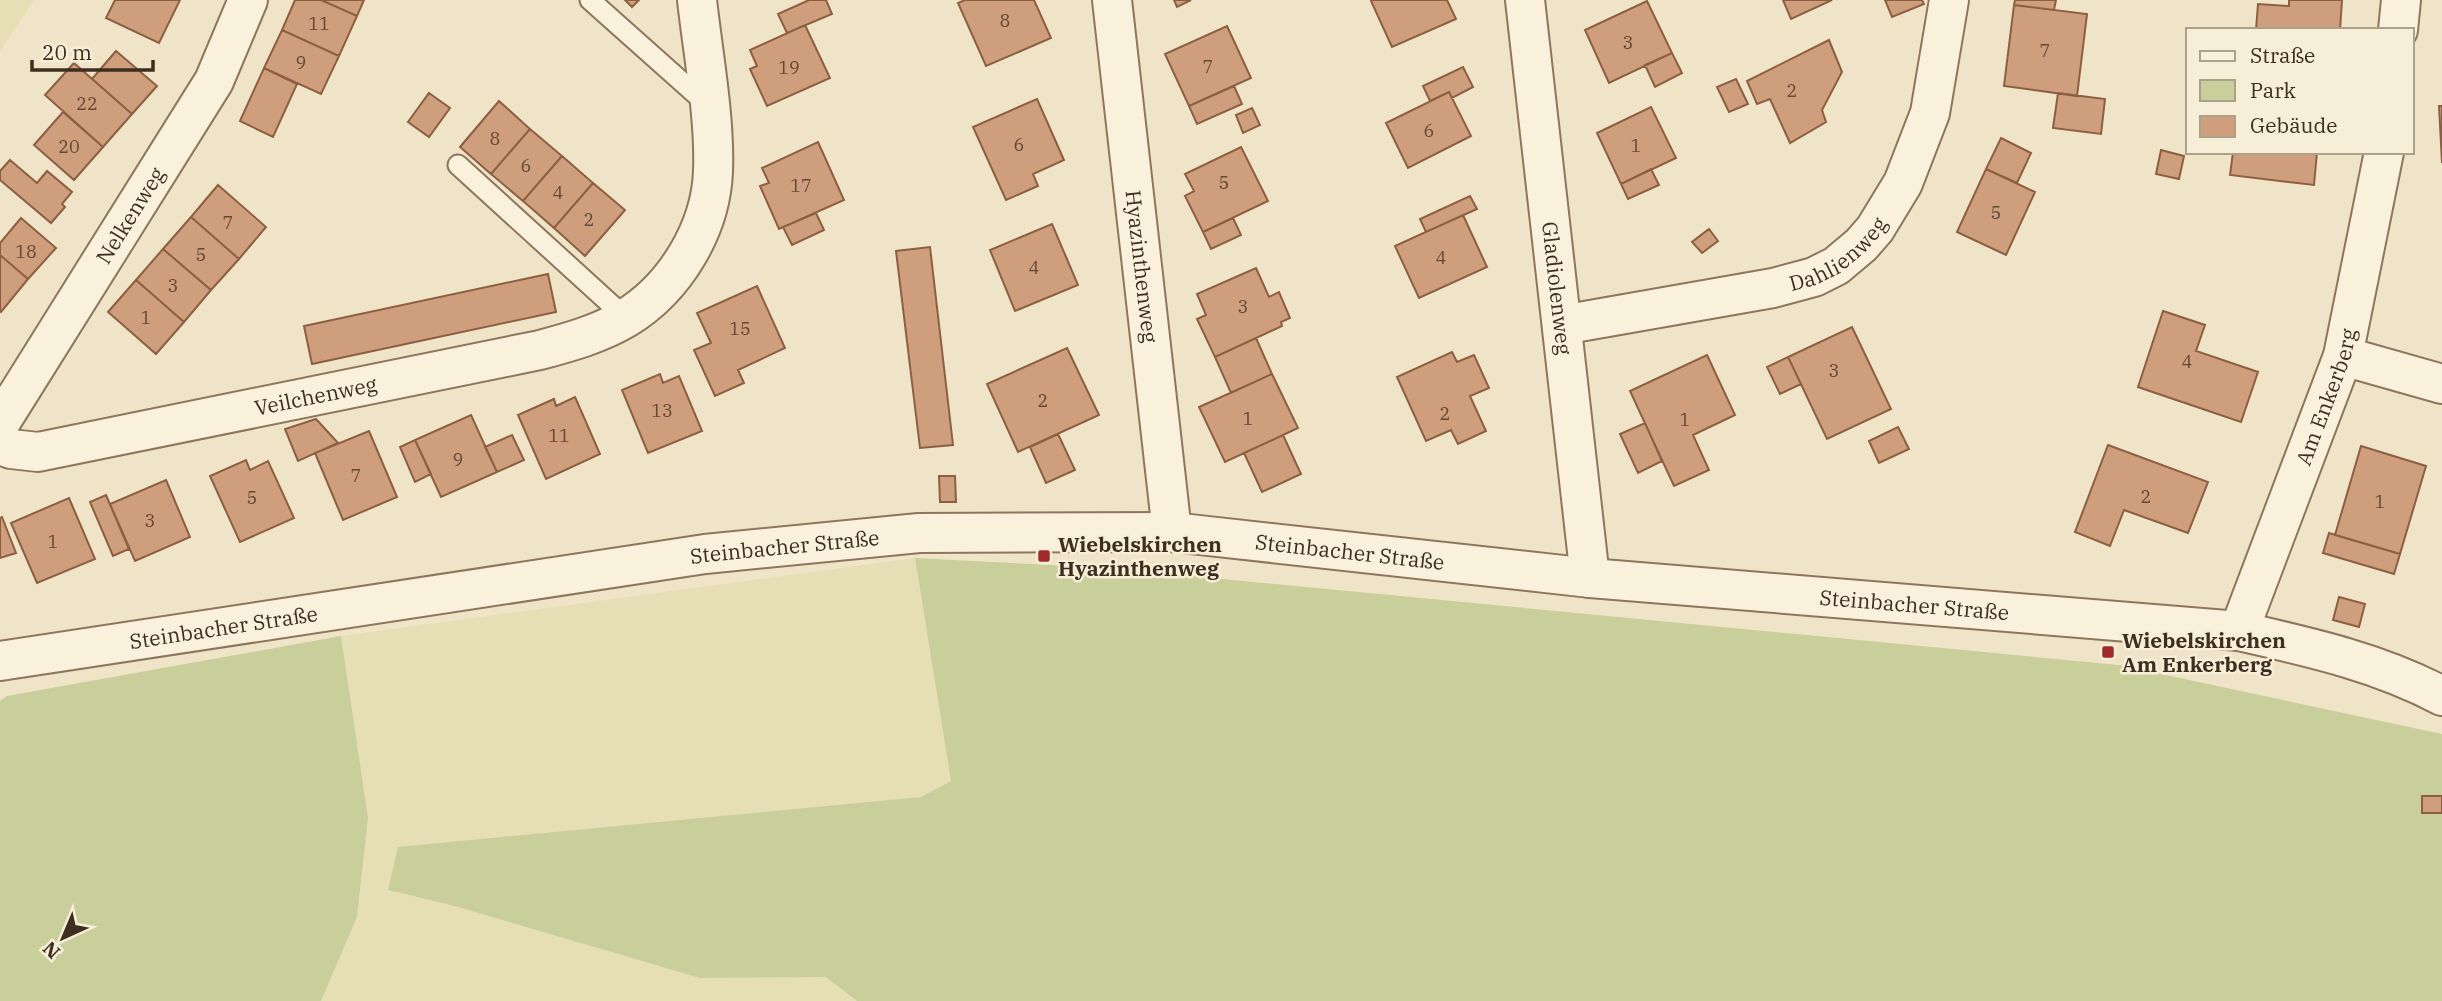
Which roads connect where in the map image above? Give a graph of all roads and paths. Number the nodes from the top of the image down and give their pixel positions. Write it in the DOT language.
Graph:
graph roads {
  1 [pos="248,0"];
  2 [pos="590,0"];
  3 [pos="697,0"];
  4 [pos="1112,0"];
  5 [pos="1525,0"];
  6 [pos="1949,0"];
  7 [pos="2401,0"];
  8 [pos="2398,28"];
  9 [pos="709,107"];
  10 [pos="2384,154"];
  11 [pos="458,165"];
  12 [pos="626,318"];
  13 [pos="1562,325"];
  14 [pos="2343,356"];
  15 [pos="2442,384"];
  16 [pos="0,423"];
  17 [pos="0,444"];
  18 [pos="1172,532"];
  19 [pos="1590,578"];
  20 [pos="2239,631"];
  21 [pos="0,661"];
  22 [pos="2442,696"];
  1 -- 16 [label="street, Nelkenweg"];
  2 -- 9 [label="lane"];
  3 -- 9 [label="street, Veilchenweg"];
  4 -- 18 [label="street, Hyazinthenweg"];
  5 -- 13 [label="street, Gladiolenweg"];
  6 -- 13 [label="street, Dahlienweg"];
  7 -- 8 [label="street"];
  9 -- 12 [label="street, Veilchenweg"];
  10 -- 14 [label="street, Am Enkerberg"];
  11 -- 12 [label="lane"];
  12 -- 17 [label="street, Veilchenweg"];
  13 -- 19 [label="street, Gladiolenweg"];
  14 -- 15 [label="street"];
  14 -- 20 [label="street, Am Enkerberg"];
  18 -- 19 [label="street, Steinbacher Straße"];
  18 -- 21 [label="street, Steinbacher Straße"];
  19 -- 20 [label="street, Steinbacher Straße"];
  20 -- 22 [label="street, Steinbacher Straße"];
}
